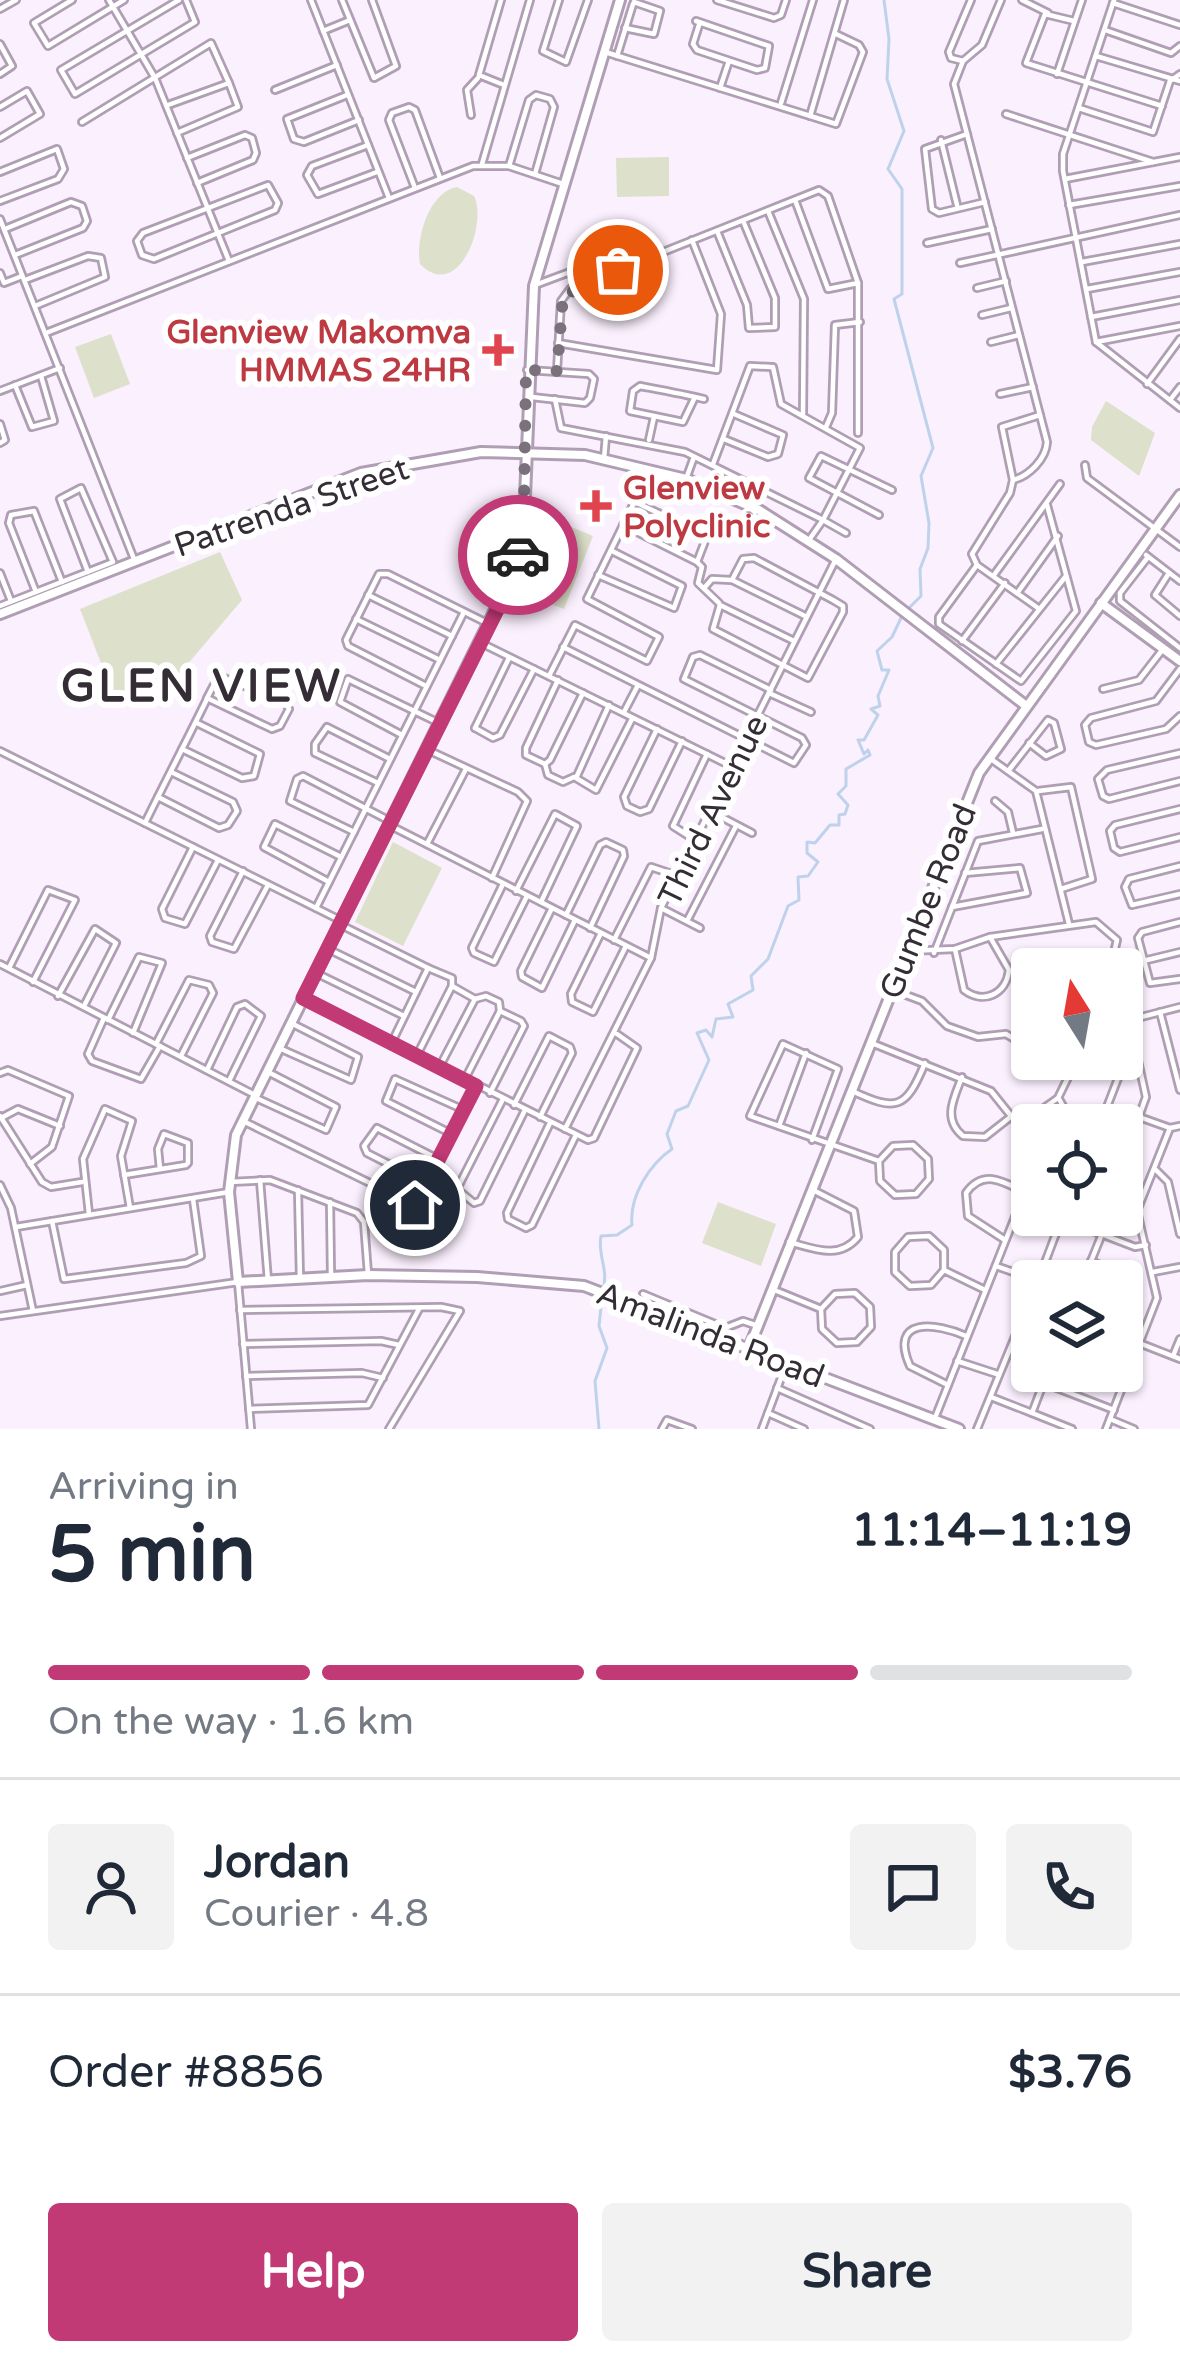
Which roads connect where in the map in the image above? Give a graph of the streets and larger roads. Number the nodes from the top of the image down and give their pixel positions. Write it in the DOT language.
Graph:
graph roads {
  1 [pos="16,0"];
  2 [pos="72,0"];
  3 [pos="124,0"];
  4 [pos="182,0"];
  5 [pos="310,0"];
  6 [pos="342,0"];
  7 [pos="372,0"];
  8 [pos="501,0"];
  9 [pos="530,0"];
  10 [pos="559,0"];
  11 [pos="589,0"];
  12 [pos="620,0"];
  13 [pos="717,0"];
  14 [pos="786,0"];
  15 [pos="812,0"];
  16 [pos="844,0"];
  17 [pos="971,0"];
  18 [pos="1001,0"];
  19 [pos="1023,0"];
  20 [pos="1082,0"];
  21 [pos="634,1"];
  22 [pos="1114,2"];
  23 [pos="111,3"];
  24 [pos="0,9"];
  25 [pos="1048,13"];
  26 [pos="350,20"];
  27 [pos="1074,21"];
  28 [pos="1180,25"];
  29 [pos="626,28"];
  30 [pos="1105,30"];
  31 [pos="128,31"];
  32 [pos="323,31"];
  33 [pos="836,34"];
  34 [pos="0,44"];
  35 [pos="1179,49"];
  36 [pos="605,52"];
  37 [pos="142,54"];
  38 [pos="617,56"];
  39 [pos="1096,56"];
  40 [pos="963,61"];
  41 [pos="729,62"];
  42 [pos="337,65"];
  43 [pos="0,74"];
  44 [pos="1057,74"];
  45 [pos="479,77"];
  46 [pos="155,78"];
  47 [pos="1180,78"];
  48 [pos="1170,81"];
  49 [pos="229,83"];
  50 [pos="1088,83"];
  51 [pos="504,86"];
  52 [pos="720,88"];
  53 [pos="275,90"];
  54 [pos="349,94"];
  55 [pos="167,106"];
  56 [pos="780,106"];
  57 [pos="1162,106"];
  58 [pos="0,107"];
  59 [pos="1079,108"];
  60 [pos="1006,114"];
  61 [pos="471,115"];
  62 [pos="810,116"];
  63 [pos="359,120"];
  64 [pos="82,122"];
  65 [pos="177,133"];
  66 [pos="967,134"];
  67 [pos="1070,134"];
  68 [pos="0,138"];
  69 [pos="941,140"];
  70 [pos="368,145"];
  71 [pos="1180,157"];
  72 [pos="187,158"];
  73 [pos="1153,162"];
  74 [pos="482,164"];
  75 [pos="509,166"];
  76 [pos="0,172"];
  77 [pos="377,172"];
  78 [pos="536,174"];
  79 [pos="440,178"];
  80 [pos="1065,179"];
  81 [pos="197,183"];
  82 [pos="564,184"];
  83 [pos="1180,186"];
  84 [pos="415,188"];
  85 [pos="389,198"];
  86 [pos="795,200"];
  87 [pos="0,201"];
  88 [pos="985,202"];
  89 [pos="1070,205"];
  90 [pos="208,208"];
  91 [pos="958,208"];
  92 [pos="768,211"];
  93 [pos="1180,214"];
  94 [pos="0,219"];
  95 [pos="742,220"];
  96 [pos="5,229"];
  97 [pos="992,229"];
  98 [pos="717,230"];
  99 [pos="218,235"];
  100 [pos="1076,236"];
  101 [pos="692,240"];
  102 [pos="927,243"];
  103 [pos="1180,244"];
  104 [pos="999,254"];
  105 [pos="15,255"];
  106 [pos="229,261"];
  107 [pos="960,262"];
  108 [pos="1082,262"];
  109 [pos="618,270"];
  110 [pos="1180,272"];
  111 [pos="0,273"];
  112 [pos="24,278"];
  113 [pos="1006,280"];
  114 [pos="858,283"];
  115 [pos="2,284"];
  116 [pos="534,286"];
  117 [pos="977,288"];
  118 [pos="1087,289"];
  119 [pos="1180,300"];
  120 [pos="35,306"];
  121 [pos="1012,308"];
  122 [pos="982,315"];
  123 [pos="1091,316"];
  124 [pos="860,322"];
  125 [pos="1180,326"];
  126 [pos="46,333"];
  127 [pos="1019,334"];
  128 [pos="1180,339"];
  129 [pos="991,342"];
  130 [pos="1096,342"];
  131 [pos="558,343"];
  132 [pos="780,358"];
  133 [pos="773,367"];
  134 [pos="59,368"];
  135 [pos="526,370"];
  136 [pos="557,371"];
  137 [pos="41,376"];
  138 [pos="1147,384"];
  139 [pos="15,386"];
  140 [pos="1033,387"];
  141 [pos="1180,387"];
  142 [pos="0,391"];
  143 [pos="1000,394"];
  144 [pos="527,397"];
  145 [pos="695,397"];
  146 [pos="555,399"];
  147 [pos="704,399"];
  148 [pos="1170,400"];
  149 [pos="1180,408"];
  150 [pos="734,414"];
  151 [pos="802,415"];
  152 [pos="1040,415"];
  153 [pos="654,417"];
  154 [pos="0,424"];
  155 [pos="826,427"];
  156 [pos="858,433"];
  157 [pos="606,436"];
  158 [pos="724,439"];
  159 [pos="0,443"];
  160 [pos="648,443"];
  161 [pos="525,452"];
  162 [pos="694,458"];
  163 [pos="604,459"];
  164 [pos="713,464"];
  165 [pos="1085,465"];
  166 [pos="650,469"];
  167 [pos="849,471"];
  168 [pos="686,479"];
  169 [pos="1013,480"];
  170 [pos="1060,484"];
  171 [pos="892,490"];
  172 [pos="836,495"];
  173 [pos="1180,495"];
  174 [pos="635,502"];
  175 [pos="1047,505"];
  176 [pos="1176,510"];
  177 [pos="878,515"];
  178 [pos="823,520"];
  179 [pos="623,525"];
  180 [pos="1156,528"];
  181 [pos="846,533"];
  182 [pos="1058,536"];
  183 [pos="809,540"];
  184 [pos="1180,547"];
  185 [pos="610,550"];
  186 [pos="1144,554"];
  187 [pos="836,559"];
  188 [pos="135,562"];
  189 [pos="697,562"];
  190 [pos="977,566"];
  191 [pos="88,572"];
  192 [pos="0,573"];
  193 [pos="1169,573"];
  194 [pos="598,575"];
  195 [pos="994,575"];
  196 [pos="1066,576"];
  197 [pos="732,580"];
  198 [pos="1180,581"];
  199 [pos="62,582"];
  200 [pos="1005,583"];
  201 [pos="705,587"];
  202 [pos="36,592"];
  203 [pos="819,592"];
  204 [pos="1018,592"];
  205 [pos="368,595"];
  206 [pos="11,602"];
  207 [pos="1101,603"];
  208 [pos="720,605"];
  209 [pos="1038,608"];
  210 [pos="0,610"];
  211 [pos="464,612"];
  212 [pos="1124,613"];
  213 [pos="1180,616"];
  214 [pos="806,617"];
  215 [pos="356,619"];
  216 [pos="490,625"];
  217 [pos="452,636"];
  218 [pos="794,641"];
  219 [pos="962,641"];
  220 [pos="481,643"];
  221 [pos="563,647"];
  222 [pos="1180,647"];
  223 [pos="1048,649"];
  224 [pos="1163,649"];
  225 [pos="510,656"];
  226 [pos="1061,657"];
  227 [pos="440,660"];
  228 [pos="1180,665"];
  229 [pos="994,666"];
  230 [pos="782,667"];
  231 [pos="534,668"];
  232 [pos="549,676"];
  233 [pos="558,680"];
  234 [pos="426,686"];
  235 [pos="637,686"];
  236 [pos="1103,688"];
  237 [pos="770,691"];
  238 [pos="583,692"];
  239 [pos="207,698"];
  240 [pos="609,704"];
  241 [pos="1024,705"];
  242 [pos="416,709"];
  243 [pos="624,712"];
  244 [pos="812,712"];
  245 [pos="758,716"];
  246 [pos="1180,716"];
  247 [pos="633,717"];
  248 [pos="195,722"];
  249 [pos="440,724"];
  250 [pos="475,728"];
  251 [pos="657,729"];
  252 [pos="464,734"];
  253 [pos="403,735"];
  254 [pos="744,740"];
  255 [pos="682,741"];
  256 [pos="1029,743"];
  257 [pos="182,749"];
  258 [pos="428,750"];
  259 [pos="0,751"];
  260 [pos="1180,753"];
  261 [pos="707,754"];
  262 [pos="988,757"];
  263 [pos="390,759"];
  264 [pos="545,764"];
  265 [pos="731,766"];
  266 [pos="466,768"];
  267 [pos="1009,770"];
  268 [pos="171,772"];
  269 [pos="574,777"];
  270 [pos="1180,781"];
  271 [pos="378,783"];
  272 [pos="1036,791"];
  273 [pos="158,797"];
  274 [pos="994,801"];
  275 [pos="366,808"];
  276 [pos="1180,809"];
  277 [pos="710,811"];
  278 [pos="145,823"];
  279 [pos="392,825"];
  280 [pos="736,826"];
  281 [pos="1045,828"];
  282 [pos="354,832"];
  283 [pos="752,833"];
  284 [pos="1013,833"];
  285 [pos="1180,837"];
  286 [pos="695,840"];
  287 [pos="427,844"];
  288 [pos="194,847"];
  289 [pos="342,857"];
  290 [pos="218,860"];
  291 [pos="1180,866"];
  292 [pos="243,871"];
  293 [pos="965,873"];
  294 [pos="677,876"];
  295 [pos="492,878"];
  296 [pos="328,883"];
  297 [pos="503,884"];
  298 [pos="268,885"];
  299 [pos="1061,890"];
  300 [pos="516,891"];
  301 [pos="1180,894"];
  302 [pos="527,896"];
  303 [pos="541,902"];
  304 [pos="316,908"];
  305 [pos="552,908"];
  306 [pos="661,908"];
  307 [pos="952,908"];
  308 [pos="566,915"];
  309 [pos="576,920"];
  310 [pos="687,921"];
  311 [pos="1180,922"];
  312 [pos="341,923"];
  313 [pos="1070,924"];
  314 [pos="590,928"];
  315 [pos="700,928"];
  316 [pos="601,933"];
  317 [pos="990,937"];
  318 [pos="614,940"];
  319 [pos="626,946"];
  320 [pos="1117,948"];
  321 [pos="1142,948"];
  322 [pos="328,949"];
  323 [pos="955,949"];
  324 [pos="906,951"];
  325 [pos="1180,952"];
  326 [pos="934,953"];
  327 [pos="651,958"];
  328 [pos="1143,961"];
  329 [pos="0,964"];
  330 [pos="427,966"];
  331 [pos="9,969"];
  332 [pos="316,973"];
  333 [pos="1180,980"];
  334 [pos="33,982"];
  335 [pos="452,986"];
  336 [pos="890,989"];
  337 [pos="416,992"];
  338 [pos="58,996"];
  339 [pos="303,998"];
  340 [pos="475,999"];
  341 [pos="1180,1007"];
  342 [pos="83,1008"];
  343 [pos="500,1012"];
  344 [pos="1160,1012"];
  345 [pos="404,1016"];
  346 [pos="1143,1016"];
  347 [pos="106,1019"];
  348 [pos="291,1023"];
  349 [pos="133,1033"];
  350 [pos="615,1034"];
  351 [pos="1011,1037"];
  352 [pos="871,1042"];
  353 [pos="391,1044"];
  354 [pos="158,1045"];
  355 [pos="279,1048"];
  356 [pos="806,1052"];
  357 [pos="181,1057"];
  358 [pos="416,1057"];
  359 [pos="925,1063"];
  360 [pos="439,1067"];
  361 [pos="207,1070"];
  362 [pos="0,1072"];
  363 [pos="267,1072"];
  364 [pos="962,1077"];
  365 [pos="464,1080"];
  366 [pos="1067,1080"];
  367 [pos="229,1081"];
  368 [pos="476,1086"];
  369 [pos="852,1090"];
  370 [pos="1180,1090"];
  371 [pos="490,1093"];
  372 [pos="254,1096"];
  373 [pos="1058,1098"];
  374 [pos="503,1099"];
  375 [pos="1049,1104"];
  376 [pos="1062,1104"];
  377 [pos="514,1105"];
  378 [pos="464,1110"];
  379 [pos="525,1110"];
  380 [pos="1011,1113"];
  381 [pos="1,1117"];
  382 [pos="539,1117"];
  383 [pos="1011,1117"];
  384 [pos="1143,1119"];
  385 [pos="242,1120"];
  386 [pos="550,1123"];
  387 [pos="60,1126"];
  388 [pos="779,1126"];
  389 [pos="1180,1126"];
  390 [pos="1171,1127"];
  391 [pos="565,1129"];
  392 [pos="452,1134"];
  393 [pos="576,1135"];
  394 [pos="812,1140"];
  395 [pos="829,1147"];
  396 [pos="440,1160"];
  397 [pos="880,1161"];
  398 [pos="31,1164"];
  399 [pos="160,1169"];
  400 [pos="1156,1169"];
  401 [pos="124,1175"];
  402 [pos="260,1180"];
  403 [pos="83,1181"];
  404 [pos="428,1184"];
  405 [pos="0,1185"];
  406 [pos="1011,1186"];
  407 [pos="229,1187"];
  408 [pos="812,1189"];
  409 [pos="298,1190"];
  410 [pos="1143,1198"];
  411 [pos="193,1199"];
  412 [pos="330,1202"];
  413 [pos="130,1208"];
  414 [pos="89,1214"];
  415 [pos="52,1221"];
  416 [pos="1011,1225"];
  417 [pos="16,1227"];
  418 [pos="1179,1228"];
  419 [pos="1143,1234"];
  420 [pos="1107,1236"];
  421 [pos="1005,1240"];
  422 [pos="789,1242"];
  423 [pos="1146,1245"];
  424 [pos="996,1266"];
  425 [pos="1180,1267"];
  426 [pos="944,1270"];
  427 [pos="1011,1271"];
  428 [pos="1153,1272"];
  429 [pos="368,1275"];
  430 [pos="332,1277"];
  431 [pos="300,1279"];
  432 [pos="268,1281"];
  433 [pos="238,1282"];
  434 [pos="27,1285"];
  435 [pos="772,1289"];
  436 [pos="985,1290"];
  437 [pos="0,1291"];
  438 [pos="643,1294"];
  439 [pos="658,1300"];
  440 [pos="420,1307"];
  441 [pos="821,1309"];
  442 [pos="33,1310"];
  443 [pos="240,1310"];
  444 [pos="652,1311"];
  445 [pos="0,1316"];
  446 [pos="758,1326"];
  447 [pos="1143,1333"];
  448 [pos="967,1336"];
  449 [pos="1180,1339"];
  450 [pos="243,1344"];
  451 [pos="1011,1345"];
  452 [pos="1143,1345"];
  453 [pos="400,1346"];
  454 [pos="749,1348"];
  455 [pos="1176,1358"];
  456 [pos="957,1361"];
  457 [pos="787,1362"];
  458 [pos="998,1375"];
  459 [pos="246,1376"];
  460 [pos="383,1378"];
  461 [pos="948,1385"];
  462 [pos="777,1388"];
  463 [pos="1040,1392"];
  464 [pos="1067,1392"];
  465 [pos="1121,1392"];
  466 [pos="991,1397"];
  467 [pos="249,1409"];
  468 [pos="1114,1410"];
  469 [pos="768,1413"];
  470 [pos="1032,1413"];
  471 [pos="935,1418"];
  472 [pos="1110,1419"];
  473 [pos="251,1429"];
  474 [pos="389,1429"];
  475 [pos="662,1429"];
  476 [pos="692,1429"];
  477 [pos="762,1429"];
  478 [pos="804,1429"];
  479 [pos="869,1429"];
  480 [pos="959,1429"];
  481 [pos="977,1429"];
  482 [pos="1072,1429"];
  483 [pos="1106,1429"];
  484 [pos="1135,1429"];
  1 -- 24 [label="street"];
  2 -- 23 [label="street"];
  3 -- 23 [label="street"];
  4 -- 31 [label="street"];
  4 -- 37 [label="street"];
  5 -- 32 [label="street"];
  6 -- 26 [label="street"];
  7 -- 26 [label="street"];
  8 -- 45 [label="street"];
  9 -- 51 [label="street"];
  10 -- 11 [label="street"];
  12 -- 36 [label="street"];
  13 -- 14 [label="street"];
  15 -- 56 [label="street"];
  16 -- 33 [label="street"];
  17 -- 40 [label="street"];
  18 -- 40 [label="street"];
  19 -- 25 [label="street"];
  20 -- 27 [label="street"];
  21 -- 29 [label="street"];
  21 -- 29 [label="street"];
  22 -- 28 [label="street"];
  22 -- 30 [label="street"];
  23 -- 31 [label="street"];
  25 -- 27 [label="street"];
  25 -- 44 [label="street"];
  26 -- 32 [label="street"];
  27 -- 44 [label="street"];
  29 -- 38 [label="street"];
  30 -- 35 [label="street"];
  30 -- 39 [label="street"];
  31 -- 37 [label="street"];
  31 -- 37 [label="street"];
  32 -- 42 [label="street"];
  33 -- 62 [label="street"];
  33 -- 62 [label="street"];
  34 -- 43 [label="street"];
  36 -- 38 [label="street"];
  36 -- 82 [label="street"];
  37 -- 46 [label="street"];
  38 -- 52 [label="street"];
  39 -- 48 [label="street"];
  39 -- 50 [label="street"];
  40 -- 66 [label="street"];
  41 -- 41 [label="street"];
  41 -- 52 [label="street"];
  42 -- 53 [label="street"];
  42 -- 54 [label="street"];
  44 -- 50 [label="street"];
  45 -- 51 [label="street"];
  45 -- 61 [label="street"];
  46 -- 49 [label="street"];
  46 -- 55 [label="street"];
  46 -- 64 [label="street"];
  47 -- 48 [label="street"];
  48 -- 57 [label="street"];
  49 -- 55 [label="street"];
  49 -- 65 [label="street"];
  50 -- 57 [label="street"];
  50 -- 59 [label="street"];
  51 -- 74 [label="street"];
  52 -- 56 [label="street"];
  54 -- 63 [label="street"];
  54 -- 63 [label="street"];
  55 -- 65 [label="street"];
  56 -- 62 [label="street"];
  57 -- 59 [label="street"];
  58 -- 68 [label="street"];
  59 -- 67 [label="street"];
  60 -- 67 [label="street"];
  63 -- 70 [label="street"];
  65 -- 72 [label="street"];
  66 -- 69 [label="street"];
  66 -- 88 [label="street"];
  67 -- 73 [label="street"];
  67 -- 80 [label="street"];
  69 -- 91 [label="street"];
  69 -- 91 [label="street"];
  70 -- 77 [label="street"];
  70 -- 77 [label="street"];
  71 -- 73 [label="street"];
  72 -- 81 [label="street"];
  72 -- 81 [label="street"];
  73 -- 80 [label="street"];
  74 -- 75 [label="street"];
  74 -- 79 [label="street"];
  75 -- 78 [label="street"];
  75 -- 78 [label="street"];
  76 -- 87 [label="street"];
  77 -- 85 [label="street"];
  78 -- 82 [label="street"];
  79 -- 84 [label="street"];
  79 -- 84 [label="street"];
  80 -- 89 [label="street"];
  81 -- 90 [label="street"];
  82 -- 116 [label="street"];
  83 -- 89 [label="street"];
  84 -- 85 [label="street"];
  85 -- 106 [label="street"];
  86 -- 92 [label="street"];
  86 -- 114 [label="street"];
  86 -- 114 [label="street"];
  88 -- 91 [label="street"];
  88 -- 97 [label="street"];
  89 -- 100 [label="street"];
  90 -- 99 [label="street"];
  90 -- 99 [label="street"];
  90 -- 99 [label="street"];
  92 -- 95 [label="street"];
  92 -- 151 [label="street"];
  93 -- 100 [label="street"];
  94 -- 96 [label="street"];
  95 -- 98 [label="street"];
  95 -- 98 [label="street"];
  96 -- 105 [label="street"];
  96 -- 105 [label="street"];
  97 -- 102 [label="street"];
  97 -- 104 [label="street"];
  98 -- 101 [label="street"];
  99 -- 106 [label="street"];
  100 -- 104 [label="street"];
  100 -- 108 [label="street"];
  101 -- 109 [label="street"];
  101 -- 131 [label="street"];
  103 -- 108 [label="street"];
  104 -- 107 [label="street"];
  104 -- 113 [label="street"];
  105 -- 112 [label="street"];
  106 -- 126 [label="street"];
  108 -- 118 [label="street"];
  109 -- 116 [label="street"];
  109 -- 131 [label="street"];
  110 -- 118 [label="street"];
  111 -- 115 [label="street"];
  112 -- 115 [label="street"];
  112 -- 120 [label="street"];
  112 -- 120 [label="street"];
  113 -- 117 [label="street"];
  113 -- 121 [label="street"];
  114 -- 124 [label="street"];
  116 -- 135 [label="street"];
  118 -- 123 [label="street"];
  119 -- 123 [label="street"];
  120 -- 126 [label="street"];
  121 -- 122 [label="street"];
  121 -- 127 [label="street"];
  123 -- 130 [label="street"];
  124 -- 155 [label="street"];
  124 -- 156 [label="street"];
  125 -- 130 [label="street"];
  126 -- 134 [label="street"];
  127 -- 129 [label="street"];
  127 -- 140 [label="street"];
  128 -- 138 [label="street"];
  130 -- 138 [label="street"];
  131 -- 136 [label="street"];
  132 -- 133 [label="street"];
  133 -- 150 [label="street"];
  133 -- 151 [label="street"];
  134 -- 137 [label="street"];
  134 -- 188 [label="street"];
  135 -- 136 [label="street"];
  135 -- 144 [label="street"];
  136 -- 146 [label="street"];
  137 -- 139 [label="street"];
  137 -- 139 [label="street"];
  138 -- 148 [label="street"];
  139 -- 142 [label="street"];
  140 -- 143 [label="street"];
  140 -- 152 [label="street"];
  141 -- 148 [label="street"];
  144 -- 146 [label="street"];
  144 -- 161 [label="street"];
  145 -- 147 [label="street"];
  145 -- 153 [label="street"];
  145 -- 153 [label="street"];
  146 -- 157 [label="street"];
  148 -- 149 [label="street"];
  150 -- 158 [label="street"];
  150 -- 158 [label="street"];
  151 -- 155 [label="street"];
  152 -- 169 [label="street"];
  152 -- 169 [label="street"];
  153 -- 160 [label="street"];
  154 -- 159 [label="street"];
  155 -- 167 [label="street"];
  157 -- 160 [label="street"];
  157 -- 163 [label="street"];
  158 -- 164 [label="street"];
  160 -- 162 [label="street"];
  161 -- 163 [label="street, Patrenda Street"];
  161 -- 188 [label="street, Patrenda Street"];
  161 -- 216 [label="street"];
  162 -- 164 [label="street"];
  162 -- 168 [label="street"];
  163 -- 166 [label="street, Patrenda Street"];
  164 -- 178 [label="street"];
  165 -- 180 [label="street"];
  166 -- 168 [label="street, Patrenda Street"];
  166 -- 174 [label="street"];
  167 -- 171 [label="street"];
  167 -- 172 [label="street"];
  167 -- 172 [label="street"];
  168 -- 183 [label="street, Patrenda Street"];
  169 -- 190 [label="street"];
  170 -- 175 [label="street"];
  172 -- 177 [label="street"];
  172 -- 178 [label="street"];
  173 -- 176 [label="street, Gumbe Road"];
  174 -- 179 [label="street"];
  174 -- 189 [label="street"];
  175 -- 182 [label="street"];
  175 -- 195 [label="street"];
  176 -- 180 [label="street, Gumbe Road"];
  178 -- 181 [label="street"];
  178 -- 183 [label="street"];
  179 -- 185 [label="street"];
  179 -- 189 [label="street"];
  180 -- 184 [label="street"];
  180 -- 186 [label="street, Gumbe Road"];
  182 -- 196 [label="street"];
  182 -- 204 [label="street"];
  183 -- 187 [label="street, Patrenda Street"];
  185 -- 194 [label="street"];
  185 -- 194 [label="street"];
  186 -- 193 [label="street"];
  186 -- 207 [label="street, Gumbe Road"];
  186 -- 212 [label="street"];
  187 -- 203 [label="street, Third Avenue"];
  187 -- 241 [label="street, Patrenda Street"];
  188 -- 210 [label="street, Patrenda Street"];
  189 -- 201 [label="street"];
  190 -- 195 [label="street"];
  190 -- 219 [label="street"];
  191 -- 191 [label="street"];
  191 -- 199 [label="street"];
  192 -- 206 [label="street"];
  193 -- 198 [label="street"];
  193 -- 213 [label="street"];
  194 -- 221 [label="street"];
  195 -- 200 [label="street"];
  196 -- 209 [label="street"];
  196 -- 223 [label="street"];
  197 -- 201 [label="street"];
  197 -- 203 [label="street"];
  197 -- 214 [label="street"];
  199 -- 202 [label="street"];
  199 -- 202 [label="street"];
  200 -- 204 [label="street"];
  200 -- 219 [label="street"];
  201 -- 208 [label="street"];
  202 -- 206 [label="street"];
  203 -- 214 [label="street, Third Avenue"];
  203 -- 230 [label="street"];
  204 -- 209 [label="street"];
  205 -- 211 [label="street"];
  205 -- 215 [label="street"];
  205 -- 217 [label="street"];
  206 -- 210 [label="street"];
  207 -- 212 [label="street"];
  207 -- 226 [label="street, Gumbe Road"];
  208 -- 218 [label="street"];
  208 -- 230 [label="street"];
  209 -- 229 [label="street"];
  211 -- 216 [label="street"];
  211 -- 217 [label="street"];
  212 -- 222 [label="street"];
  212 -- 224 [label="street"];
  214 -- 218 [label="street, Third Avenue"];
  215 -- 227 [label="street"];
  215 -- 234 [label="street"];
  216 -- 220 [label="street"];
  217 -- 227 [label="street"];
  218 -- 230 [label="street, Third Avenue"];
  219 -- 229 [label="street"];
  220 -- 225 [label="street"];
  220 -- 249 [label="street"];
  221 -- 232 [label="street"];
  221 -- 235 [label="street"];
  223 -- 226 [label="street"];
  223 -- 229 [label="street"];
  224 -- 228 [label="street"];
  224 -- 236 [label="street"];
  225 -- 231 [label="street"];
  225 -- 250 [label="street"];
  226 -- 241 [label="street, Gumbe Road"];
  227 -- 234 [label="street"];
  228 -- 246 [label="street"];
  230 -- 237 [label="street, Third Avenue"];
  231 -- 232 [label="street"];
  231 -- 250 [label="street"];
  232 -- 233 [label="street"];
  233 -- 238 [label="street"];
  233 -- 264 [label="street"];
  234 -- 242 [label="street"];
  235 -- 243 [label="street"];
  235 -- 254 [label="street"];
  237 -- 244 [label="street"];
  237 -- 245 [label="street, Third Avenue"];
  237 -- 245 [label="street"];
  238 -- 240 [label="street"];
  238 -- 264 [label="street"];
  239 -- 239 [label="street"];
  239 -- 248 [label="street"];
  240 -- 243 [label="street"];
  240 -- 269 [label="street"];
  241 -- 262 [label="street, Gumbe Road"];
  242 -- 249 [label="street"];
  242 -- 253 [label="street"];
  242 -- 253 [label="street"];
  243 -- 247 [label="street"];
  245 -- 254 [label="street, Third Avenue"];
  245 -- 254 [label="street"];
  247 -- 251 [label="street"];
  247 -- 269 [label="street"];
  248 -- 257 [label="street"];
  248 -- 257 [label="street"];
  249 -- 258 [label="street"];
  250 -- 252 [label="street"];
  251 -- 255 [label="street"];
  251 -- 255 [label="street"];
  253 -- 263 [label="street"];
  254 -- 265 [label="street, Third Avenue"];
  255 -- 261 [label="street"];
  256 -- 256 [label="street"];
  256 -- 267 [label="street"];
  257 -- 268 [label="street"];
  258 -- 266 [label="street"];
  258 -- 279 [label="street"];
  259 -- 278 [label="street"];
  260 -- 270 [label="street"];
  261 -- 265 [label="street"];
  261 -- 286 [label="street"];
  262 -- 267 [label="street"];
  262 -- 324 [label="street, Gumbe Road"];
  263 -- 271 [label="street"];
  263 -- 271 [label="street"];
  264 -- 269 [label="street"];
  265 -- 277 [label="street, Third Avenue"];
  266 -- 287 [label="street"];
  266 -- 295 [label="street"];
  267 -- 272 [label="street"];
  268 -- 273 [label="street"];
  268 -- 273 [label="street"];
  271 -- 275 [label="street"];
  272 -- 281 [label="street"];
  272 -- 299 [label="street"];
  273 -- 278 [label="street"];
  274 -- 284 [label="street"];
  275 -- 279 [label="street"];
  275 -- 282 [label="street"];
  275 -- 282 [label="street"];
  276 -- 285 [label="street"];
  277 -- 280 [label="street"];
  277 -- 286 [label="street, Third Avenue"];
  278 -- 288 [label="street"];
  279 -- 287 [label="street"];
  279 -- 312 [label="street"];
  280 -- 283 [label="street"];
  280 -- 310 [label="street"];
  281 -- 284 [label="street"];
  281 -- 299 [label="street"];
  282 -- 289 [label="street"];
  284 -- 293 [label="street"];
  286 -- 294 [label="street, Third Avenue"];
  287 -- 295 [label="street"];
  288 -- 290 [label="street"];
  288 -- 290 [label="street"];
  289 -- 296 [label="street"];
  289 -- 296 [label="street"];
  290 -- 292 [label="street"];
  291 -- 301 [label="street"];
  292 -- 298 [label="street"];
  292 -- 298 [label="street"];
  293 -- 307 [label="street"];
  293 -- 307 [label="street"];
  294 -- 306 [label="street, Third Avenue"];
  294 -- 318 [label="street"];
  295 -- 297 [label="street"];
  296 -- 304 [label="street"];
  297 -- 300 [label="street"];
  297 -- 302 [label="street"];
  298 -- 304 [label="street"];
  299 -- 313 [label="street"];
  300 -- 302 [label="street"];
  300 -- 303 [label="street"];
  302 -- 303 [label="street"];
  303 -- 305 [label="street"];
  304 -- 312 [label="street"];
  305 -- 308 [label="street"];
  305 -- 309 [label="street"];
  306 -- 310 [label="street"];
  306 -- 327 [label="street, Third Avenue"];
  307 -- 326 [label="street"];
  308 -- 309 [label="street"];
  308 -- 314 [label="street"];
  309 -- 314 [label="street"];
  310 -- 315 [label="street"];
  311 -- 321 [label="street"];
  312 -- 322 [label="street"];
  312 -- 330 [label="street"];
  313 -- 317 [label="street"];
  313 -- 320 [label="street"];
  314 -- 316 [label="street"];
  316 -- 318 [label="street"];
  316 -- 319 [label="street"];
  317 -- 323 [label="street"];
  317 -- 323 [label="street"];
  318 -- 319 [label="street"];
  319 -- 327 [label="street"];
  322 -- 332 [label="street"];
  322 -- 337 [label="street"];
  323 -- 326 [label="street"];
  324 -- 326 [label="street"];
  324 -- 336 [label="street, Gumbe Road"];
  325 -- 328 [label="street"];
  327 -- 350 [label="street, Third Avenue"];
  328 -- 333 [label="street"];
  329 -- 331 [label="street"];
  330 -- 335 [label="street"];
  330 -- 337 [label="street"];
  331 -- 334 [label="street"];
  331 -- 334 [label="street"];
  332 -- 339 [label="street"];
  332 -- 345 [label="street"];
  334 -- 338 [label="street"];
  335 -- 340 [label="street"];
  335 -- 358 [label="street"];
  336 -- 351 [label="street"];
  336 -- 352 [label="street, Gumbe Road"];
  337 -- 345 [label="street"];
  338 -- 342 [label="street"];
  338 -- 342 [label="street"];
  339 -- 348 [label="street"];
  339 -- 353 [label="street"];
  340 -- 343 [label="street"];
  340 -- 360 [label="street"];
  341 -- 344 [label="street"];
  342 -- 347 [label="street"];
  343 -- 365 [label="street"];
  343 -- 371 [label="street"];
  344 -- 346 [label="street"];
  344 -- 370 [label="street"];
  345 -- 353 [label="street"];
  347 -- 349 [label="street"];
  347 -- 349 [label="street"];
  347 -- 354 [label="street"];
  348 -- 355 [label="street"];
  348 -- 355 [label="street"];
  349 -- 354 [label="street"];
  350 -- 391 [label="street, Third Avenue"];
  350 -- 393 [label="street"];
  352 -- 359 [label="street"];
  352 -- 369 [label="street, Gumbe Road"];
  353 -- 358 [label="street"];
  354 -- 357 [label="street"];
  354 -- 357 [label="street"];
  355 -- 363 [label="street"];
  356 -- 388 [label="street"];
  356 -- 388 [label="street"];
  356 -- 394 [label="street"];
  357 -- 361 [label="street"];
  358 -- 360 [label="street"];
  359 -- 364 [label="street"];
  359 -- 369 [label="street"];
  360 -- 365 [label="street"];
  361 -- 367 [label="street"];
  361 -- 367 [label="street"];
  362 -- 387 [label="street"];
  363 -- 372 [label="street"];
  363 -- 372 [label="street"];
  364 -- 380 [label="street"];
  364 -- 383 [label="street"];
  365 -- 368 [label="street"];
  366 -- 373 [label="street"];
  367 -- 372 [label="street"];
  368 -- 371 [label="street"];
  368 -- 378 [label="street"];
  369 -- 395 [label="street, Gumbe Road"];
  371 -- 374 [label="street"];
  372 -- 385 [label="street"];
  373 -- 375 [label="street"];
  373 -- 376 [label="street"];
  374 -- 377 [label="street"];
  374 -- 379 [label="street"];
  377 -- 379 [label="street"];
  377 -- 382 [label="street"];
  378 -- 392 [label="street"];
  378 -- 392 [label="street"];
  379 -- 382 [label="street"];
  381 -- 387 [label="street"];
  381 -- 398 [label="street"];
  382 -- 386 [label="street"];
  384 -- 390 [label="street"];
  385 -- 404 [label="street"];
  385 -- 407 [label="street"];
  386 -- 391 [label="street"];
  386 -- 393 [label="street"];
  387 -- 398 [label="street"];
  388 -- 394 [label="street"];
  389 -- 390 [label="street"];
  390 -- 400 [label="street"];
  391 -- 393 [label="street"];
  392 -- 396 [label="street"];
  394 -- 395 [label="street"];
  395 -- 397 [label="street"];
  395 -- 408 [label="street, Gumbe Road"];
  396 -- 404 [label="street"];
  396 -- 404 [label="street"];
  397 -- 397 [label="street"];
  398 -- 403 [label="street"];
  399 -- 399 [label="street"];
  399 -- 401 [label="street"];
  400 -- 410 [label="street"];
  400 -- 418 [label="street"];
  401 -- 403 [label="street"];
  401 -- 413 [label="street"];
  402 -- 407 [label="street"];
  402 -- 409 [label="street"];
  402 -- 432 [label="street"];
  403 -- 414 [label="street"];
  405 -- 417 [label="street"];
  406 -- 421 [label="street"];
  407 -- 411 [label="street"];
  407 -- 433 [label="street"];
  408 -- 422 [label="street, Gumbe Road"];
  408 -- 422 [label="street"];
  409 -- 412 [label="street"];
  409 -- 431 [label="street"];
  411 -- 413 [label="street"];
  411 -- 415 [label="street"];
  412 -- 429 [label="street"];
  412 -- 430 [label="street"];
  413 -- 414 [label="street"];
  414 -- 415 [label="street"];
  415 -- 417 [label="street"];
  416 -- 421 [label="street"];
  417 -- 434 [label="street"];
  419 -- 423 [label="street"];
  420 -- 423 [label="street"];
  421 -- 424 [label="street"];
  422 -- 435 [label="street, Gumbe Road"];
  423 -- 428 [label="street"];
  424 -- 427 [label="street"];
  424 -- 436 [label="street"];
  425 -- 428 [label="street"];
  426 -- 426 [label="street"];
  426 -- 436 [label="street"];
  428 -- 447 [label="street"];
  429 -- 430 [label="street, Amalinda Road"];
  429 -- 444 [label="street, Amalinda Road"];
  430 -- 431 [label="street, Amalinda Road"];
  431 -- 432 [label="street, Amalinda Road"];
  432 -- 433 [label="street, Amalinda Road"];
  433 -- 442 [label="street"];
  433 -- 443 [label="street"];
  434 -- 437 [label="street"];
  434 -- 442 [label="street"];
  435 -- 441 [label="street"];
  435 -- 446 [label="street, Gumbe Road"];
  436 -- 448 [label="street"];
  438 -- 439 [label="street"];
  439 -- 444 [label="street"];
  439 -- 446 [label="street"];
  440 -- 443 [label="street"];
  440 -- 453 [label="street"];
  440 -- 474 [label="street"];
  441 -- 441 [label="street"];
  442 -- 445 [label="street"];
  443 -- 450 [label="street"];
  444 -- 454 [label="street, Amalinda Road"];
  446 -- 454 [label="street, Gumbe Road"];
  448 -- 456 [label="street"];
  448 -- 461 [label="street"];
  449 -- 455 [label="street"];
  450 -- 453 [label="street"];
  450 -- 459 [label="street"];
  451 -- 458 [label="street"];
  452 -- 455 [label="street"];
  453 -- 460 [label="street"];
  454 -- 457 [label="street, Amalinda Road"];
  456 -- 458 [label="street"];
  456 -- 461 [label="street"];
  457 -- 462 [label="street"];
  457 -- 471 [label="street, Amalinda Road"];
  458 -- 466 [label="street"];
  459 -- 460 [label="street"];
  459 -- 467 [label="street"];
  460 -- 467 [label="street"];
  461 -- 471 [label="street"];
  462 -- 469 [label="street"];
  462 -- 479 [label="street"];
  463 -- 470 [label="street"];
  464 -- 468 [label="street"];
  465 -- 468 [label="street"];
  466 -- 470 [label="street"];
  466 -- 481 [label="street"];
  467 -- 473 [label="street"];
  468 -- 472 [label="street"];
  469 -- 477 [label="street"];
  469 -- 478 [label="street"];
  470 -- 482 [label="street"];
  471 -- 480 [label="street, Amalinda Road"];
  472 -- 483 [label="street"];
  472 -- 484 [label="street"];
  475 -- 476 [label="street"];
}
